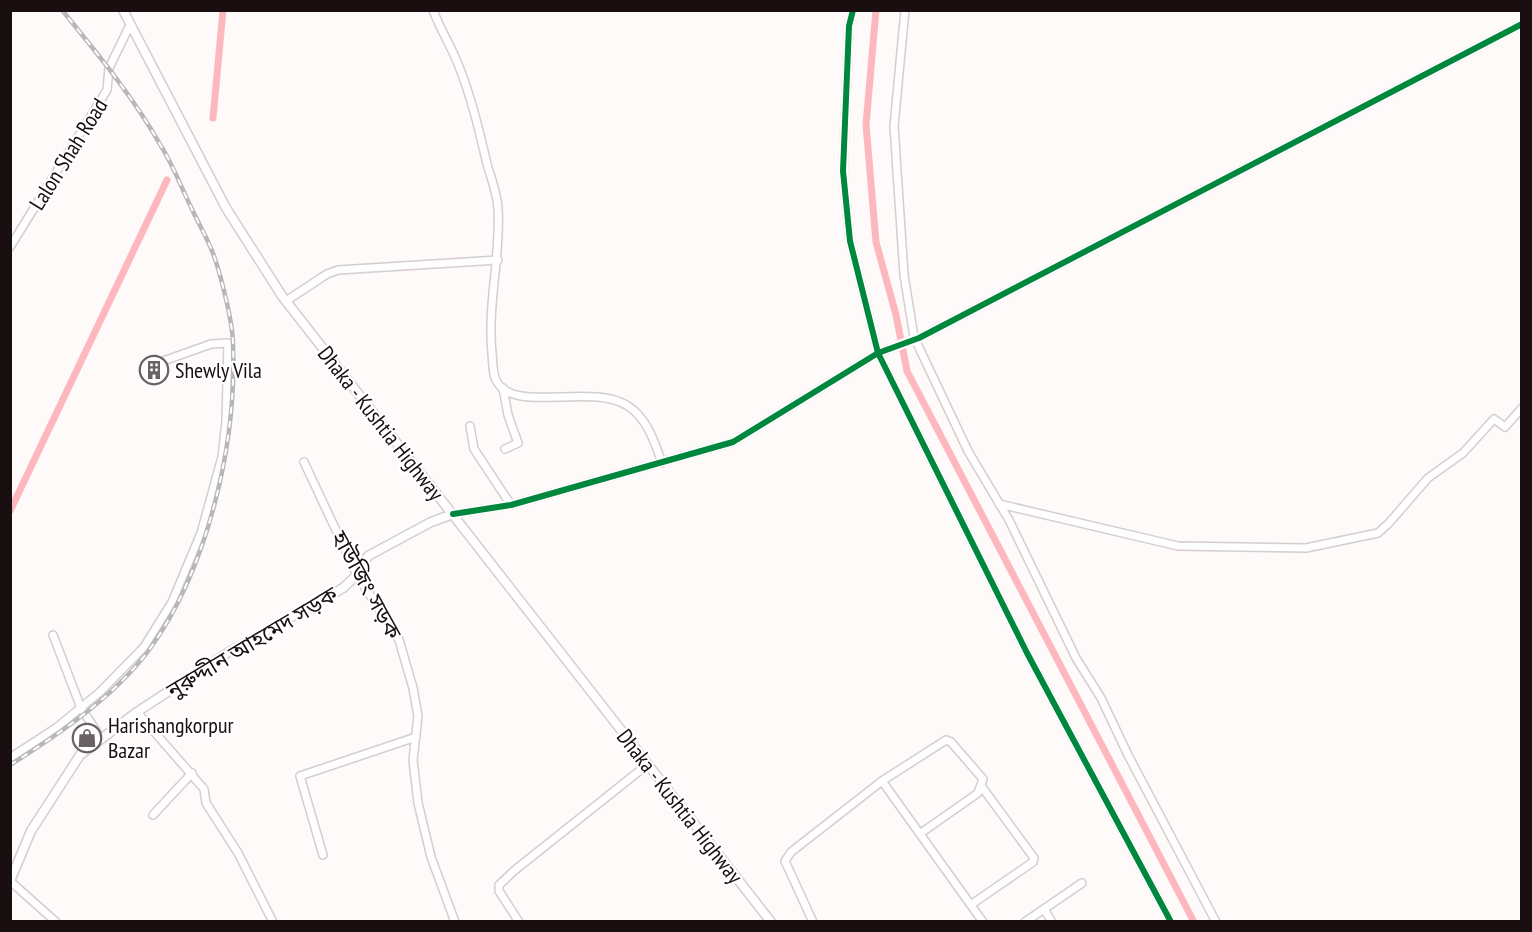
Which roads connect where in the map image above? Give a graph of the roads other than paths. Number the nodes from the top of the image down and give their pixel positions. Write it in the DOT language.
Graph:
graph roads {
  1 [pos="123,10"];
  2 [pos="433,10"];
  3 [pos="853,10"];
  4 [pos="905,10"];
  5 [pos="1521,24"];
  6 [pos="130,25"];
  7 [pos="10,247"];
  8 [pos="498,260"];
  9 [pos="286,301"];
  10 [pos="914,338"];
  11 [pos="878,353"];
  12 [pos="152,365"];
  13 [pos="503,388"];
  14 [pos="1521,408"];
  15 [pos="470,426"];
  16 [pos="505,449"];
  17 [pos="304,462"];
  18 [pos="662,463"];
  19 [pos="999,504"];
  20 [pos="511,505"];
  21 [pos="453,514"];
  22 [pos="357,575"];
  23 [pos="53,634"];
  24 [pos="81,708"];
  25 [pos="137,712"];
  26 [pos="416,737"];
  27 [pos="101,738"];
  28 [pos="10,758"];
  29 [pos="648,764"];
  30 [pos="192,773"];
  31 [pos="882,781"];
  32 [pos="982,787"];
  33 [pos="153,814"];
  34 [pos="921,833"];
  35 [pos="323,855"];
  36 [pos="11,881"];
  37 [pos="1082,883"];
  38 [pos="972,904"];
  39 [pos="1044,909"];
  40 [pos="56,921"];
  41 [pos="273,921"];
  42 [pos="452,921"];
  43 [pos="519,921"];
  44 [pos="771,921"];
  45 [pos="813,921"];
  46 [pos="984,921"];
  47 [pos="1025,921"];
  48 [pos="1052,921"];
  49 [pos="1171,921"];
  50 [pos="1216,921"];
  1 -- 6 [label="main road, Dhaka - Kushtia Highway"];
  2 -- 8 [label="street"];
  3 -- 11 [label="street"];
  4 -- 10 [label="street"];
  5 -- 10 [label="street"];
  6 -- 7 [label="street, Lalon Shah Road"];
  6 -- 9 [label="main road, Dhaka - Kushtia Highway"];
  8 -- 9 [label="street"];
  8 -- 13 [label="street"];
  9 -- 21 [label="main road, Dhaka - Kushtia Highway"];
  10 -- 11 [label="street"];
  10 -- 19 [label="street"];
  11 -- 18 [label="street"];
  11 -- 49 [label="street"];
  12 -- 24 [label="street"];
  13 -- 16 [label="street"];
  13 -- 18 [label="street"];
  14 -- 19 [label="street"];
  15 -- 20 [label="street"];
  17 -- 22 [label="street, হাউজিং সড়ক"];
  18 -- 20 [label="street"];
  19 -- 50 [label="street"];
  20 -- 21 [label="street"];
  21 -- 22 [label="main road, নুরুদ্দীন আহমেদ সড়ক"];
  21 -- 29 [label="main road, Dhaka - Kushtia Highway"];
  22 -- 25 [label="main road, নুরুদ্দীন আহমেদ সড়ক"];
  22 -- 26 [label="street, হাউজিং সড়ক"];
  23 -- 24 [label="street"];
  24 -- 27 [label="street"];
  24 -- 28 [label="street"];
  25 -- 27 [label="main road, নুরুদ্দীন আহমেদ সড়ক"];
  25 -- 30 [label="street"];
  26 -- 35 [label="street"];
  26 -- 42 [label="street, হাউজিং সড়ক"];
  27 -- 36 [label="main road, নুরুদ্দীন আহমেদ সড়ক"];
  29 -- 43 [label="street"];
  29 -- 44 [label="main road, Dhaka - Kushtia Highway"];
  30 -- 33 [label="street"];
  30 -- 41 [label="street"];
  31 -- 32 [label="street"];
  31 -- 34 [label="street"];
  31 -- 45 [label="street"];
  32 -- 34 [label="street"];
  32 -- 38 [label="street"];
  34 -- 38 [label="street"];
  36 -- 40 [label="street"];
  37 -- 39 [label="street"];
  38 -- 46 [label="street"];
  39 -- 47 [label="street"];
  39 -- 48 [label="street"];
}
